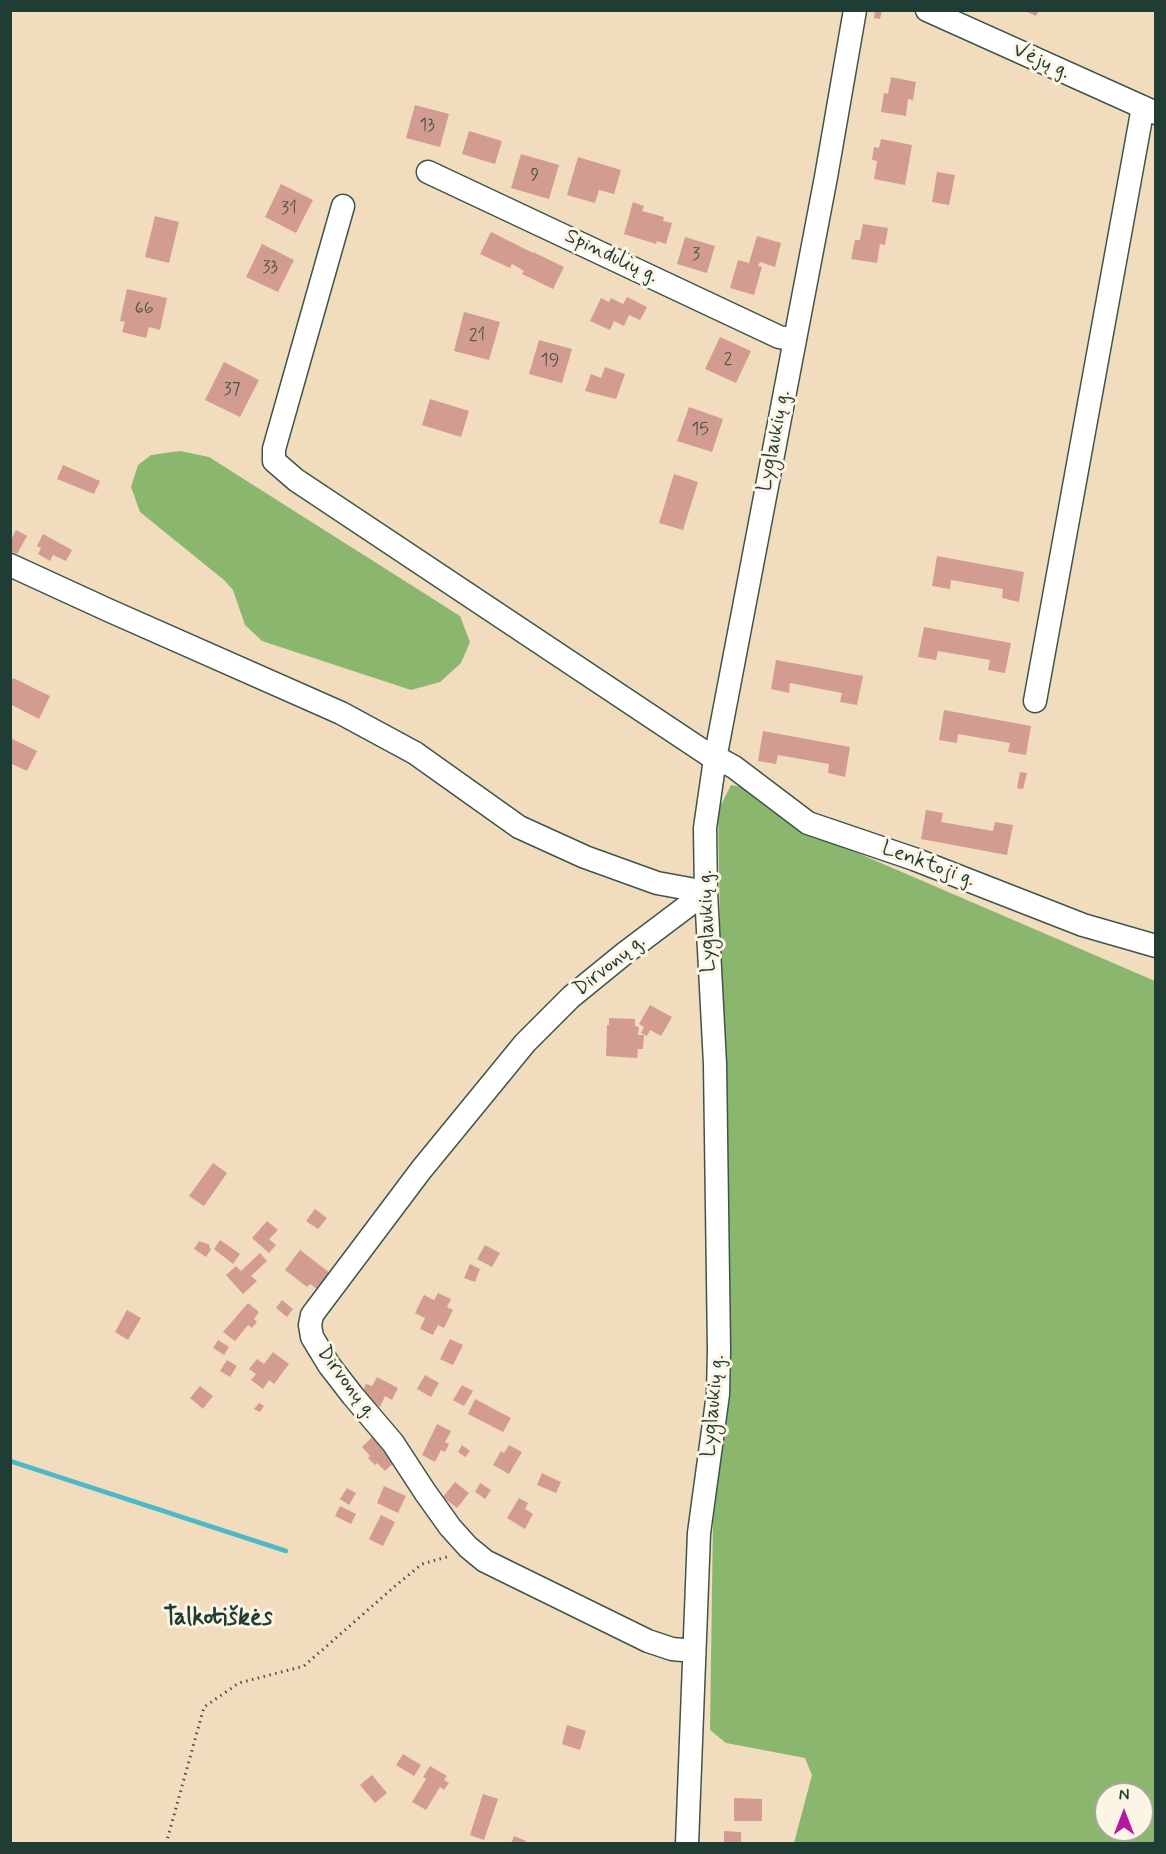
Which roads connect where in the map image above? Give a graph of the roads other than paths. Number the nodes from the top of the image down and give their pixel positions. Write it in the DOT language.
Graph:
graph roads {
  1 [pos="855,10"];
  2 [pos="927,10"];
  3 [pos="1149,110"];
  4 [pos="428,172"];
  5 [pos="343,206"];
  6 [pos="795,340"];
  7 [pos="10,565"];
  8 [pos="1035,701"];
  9 [pos="715,759"];
  10 [pos="706,892"];
  11 [pos="1155,946"];
  12 [pos="694,1650"];
  13 [pos="687,1844"];
  1 -- 6 [label="street, Lyglaukių g."];
  2 -- 3 [label="street, Vėjų g."];
  3 -- 8 [label="street"];
  4 -- 6 [label="street, Spindulių g."];
  5 -- 9 [label="street, Lenktoji g."];
  6 -- 9 [label="street, Lyglaukių g."];
  7 -- 10 [label="street"];
  9 -- 10 [label="street, Lyglaukių g."];
  9 -- 11 [label="street, Lenktoji g."];
  10 -- 12 [label="street, Lyglaukių g."];
  10 -- 12 [label="street, Dirvonų g."];
  12 -- 13 [label="street, Lyglaukių g."];
}
